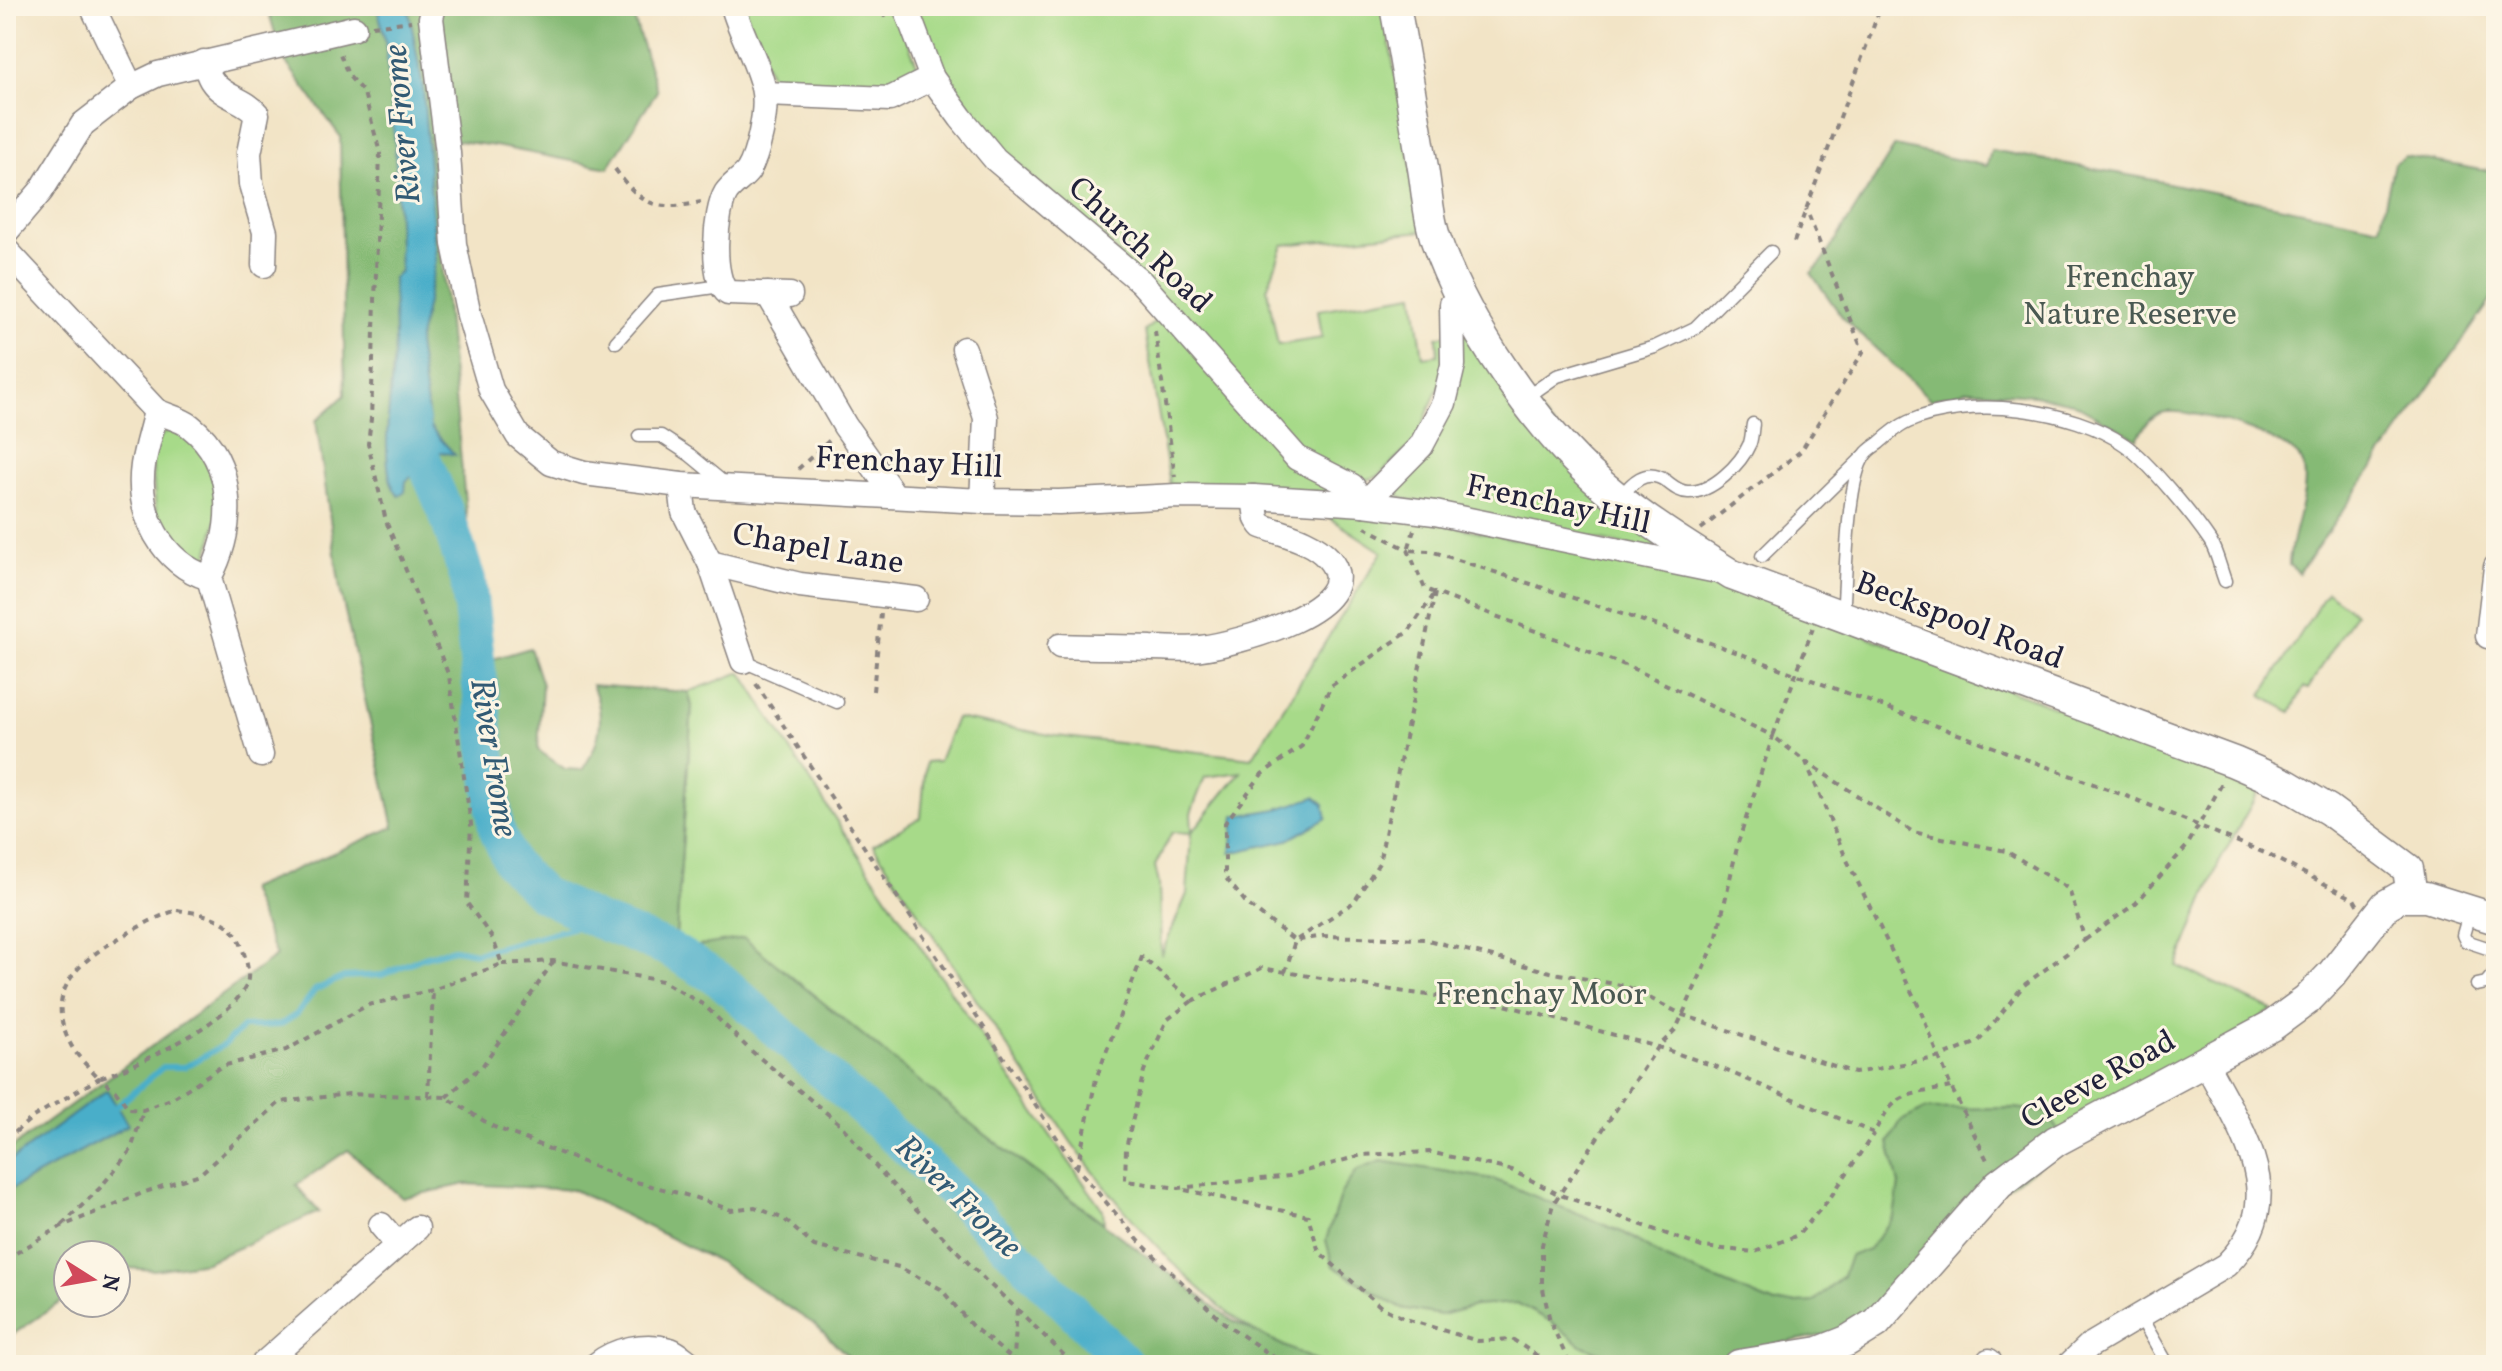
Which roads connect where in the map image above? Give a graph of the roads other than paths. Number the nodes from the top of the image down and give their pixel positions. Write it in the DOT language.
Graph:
graph roads {
  1 [pos="92,6"];
  2 [pos="733,6"];
  3 [pos="905,6"];
  4 [pos="1395,6"];
  5 [pos="428,15"];
  6 [pos="343,30"];
  7 [pos="204,62"];
  8 [pos="932,78"];
  9 [pos="131,87"];
  10 [pos="765,94"];
  11 [pos="6,232"];
  12 [pos="6,250"];
  13 [pos="1771,252"];
  14 [pos="264,265"];
  15 [pos="721,286"];
  16 [pos="1460,294"];
  17 [pos="616,342"];
  18 [pos="964,349"];
  19 [pos="1524,399"];
  20 [pos="156,411"];
  21 [pos="1753,424"];
  22 [pos="639,436"];
  23 [pos="1864,455"];
  24 [pos="681,485"];
  25 [pos="729,487"];
  26 [pos="894,495"];
  27 [pos="1254,497"];
  28 [pos="1620,498"];
  29 [pos="982,501"];
  30 [pos="1358,513"];
  31 [pos="1762,556"];
  32 [pos="710,563"];
  33 [pos="2495,574"];
  34 [pos="1732,575"];
  35 [pos="209,578"];
  36 [pos="2225,581"];
  37 [pos="916,599"];
  38 [pos="1832,612"];
  39 [pos="2488,636"];
  40 [pos="1060,646"];
  41 [pos="743,661"];
  42 [pos="837,702"];
  43 [pos="261,755"];
  44 [pos="2412,896"];
  45 [pos="2483,915"];
  46 [pos="2496,957"];
  47 [pos="2496,971"];
  48 [pos="2477,985"];
  49 [pos="2206,1063"];
  50 [pos="381,1225"];
  51 [pos="417,1228"];
  52 [pos="398,1245"];
  53 [pos="2140,1316"];
  54 [pos="262,1365"];
  55 [pos="596,1365"];
  56 [pos="692,1365"];
  57 [pos="1739,1365"];
  58 [pos="2069,1365"];
  59 [pos="2168,1365"];
  1 -- 9 [label="street"];
  2 -- 10 [label="street"];
  3 -- 8 [label="street, Church Road"];
  4 -- 16 [label="street, Beckspool Road"];
  5 -- 24 [label="street, Frenchay Hill"];
  6 -- 7 [label="street"];
  7 -- 9 [label="street"];
  7 -- 14 [label="street"];
  8 -- 10 [label="street"];
  8 -- 30 [label="street, Church Road"];
  9 -- 11 [label="street"];
  10 -- 15 [label="street"];
  12 -- 20 [label="street"];
  13 -- 19 [label="lane"];
  15 -- 17 [label="lane"];
  15 -- 26 [label="street"];
  16 -- 19 [label="street, Beckspool Road"];
  16 -- 30 [label="street"];
  18 -- 29 [label="street"];
  19 -- 28 [label="street, Beckspool Road"];
  20 -- 35 [label="street"];
  20 -- 35 [label="street"];
  21 -- 28 [label="lane"];
  22 -- 25 [label="lane"];
  23 -- 31 [label="lane"];
  23 -- 36 [label="lane"];
  23 -- 38 [label="lane"];
  24 -- 25 [label="street, Frenchay Hill"];
  24 -- 32 [label="street, Chapel Lane"];
  25 -- 26 [label="street, Frenchay Hill"];
  26 -- 29 [label="street, Frenchay Hill"];
  27 -- 29 [label="street, Frenchay Hill"];
  27 -- 30 [label="street, Frenchay Hill"];
  27 -- 40 [label="street"];
  28 -- 34 [label="street, Beckspool Road"];
  30 -- 34 [label="street, Frenchay Hill"];
  32 -- 37 [label="street, Chapel Lane"];
  32 -- 41 [label="street, Chapel Lane"];
  33 -- 39 [label="street"];
  34 -- 38 [label="street, Beckspool Road"];
  35 -- 43 [label="street"];
  38 -- 44 [label="street, Beckspool Road"];
  41 -- 42 [label="lane"];
  44 -- 45 [label="street"];
  44 -- 49 [label="street, Cleeve Road"];
  45 -- 46 [label="lane"];
  47 -- 48 [label="lane"];
  49 -- 53 [label="street"];
  49 -- 57 [label="street, Cleeve Road"];
  50 -- 52 [label="street"];
  51 -- 52 [label="street"];
  52 -- 54 [label="street"];
  53 -- 58 [label="street"];
  53 -- 59 [label="lane"];
  55 -- 56 [label="street"];
}
